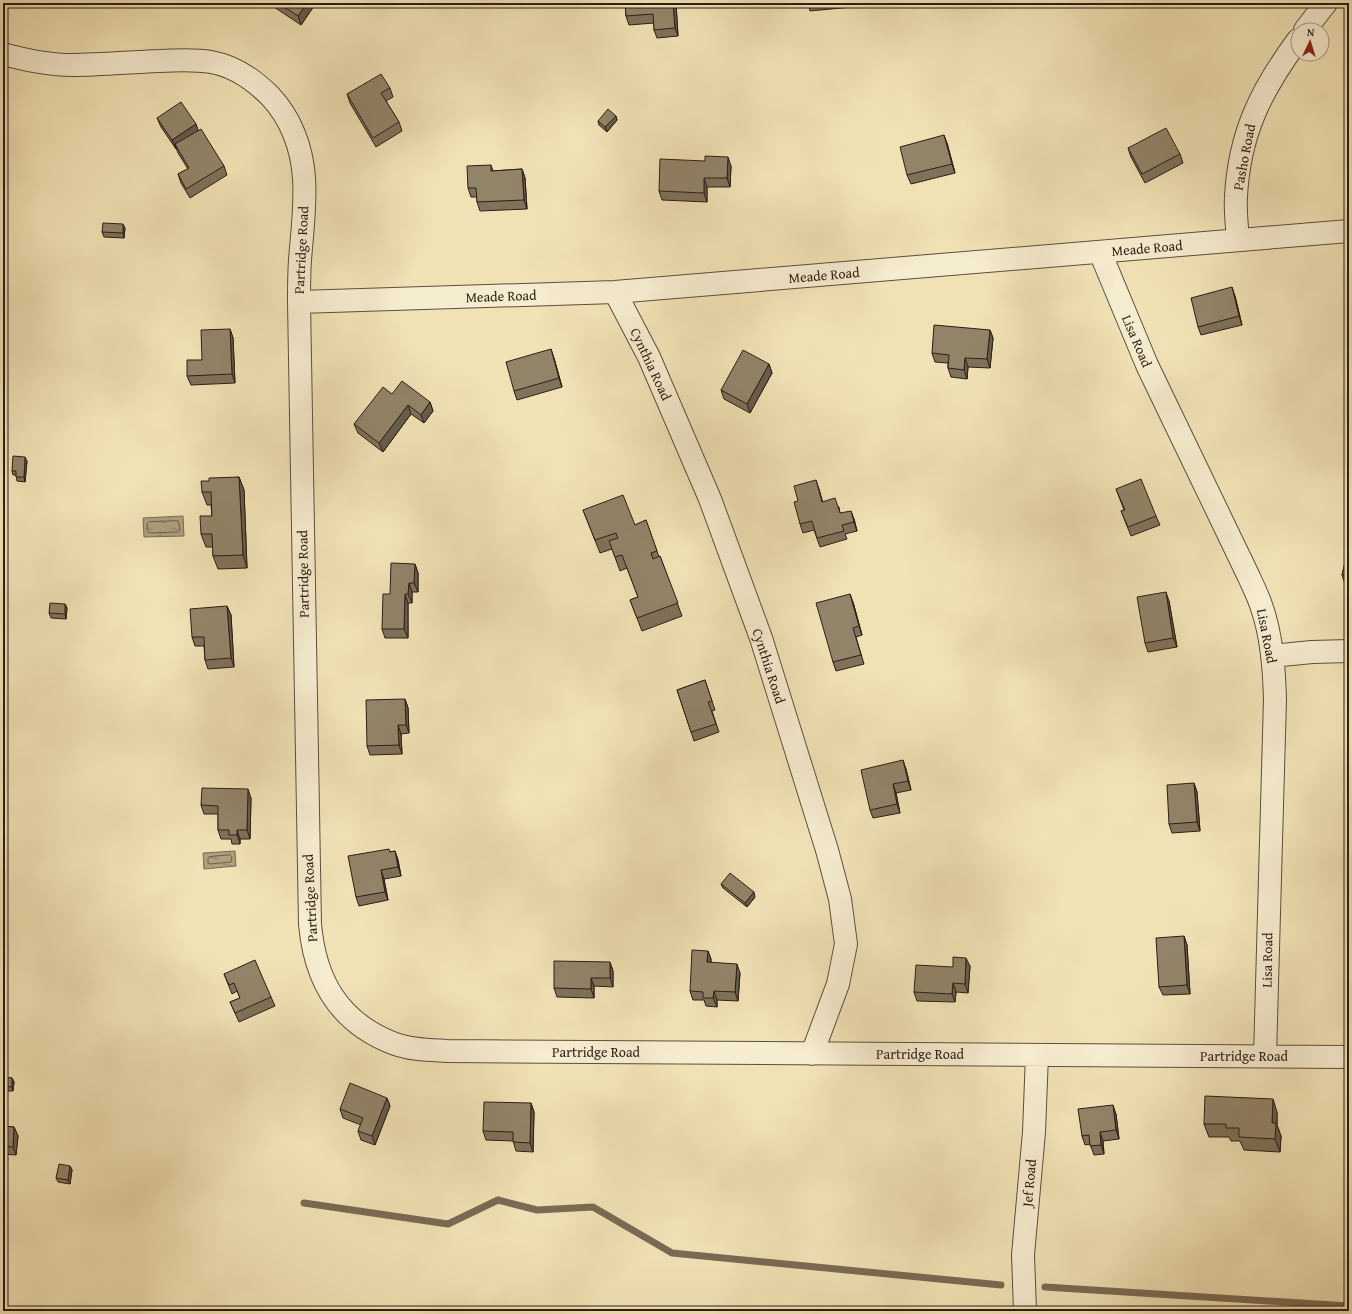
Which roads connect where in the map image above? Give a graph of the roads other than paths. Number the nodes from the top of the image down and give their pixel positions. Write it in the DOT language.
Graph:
graph roads {
  1 [pos="1326,3"];
  2 [pos="1311,22"];
  3 [pos="1290,51"];
  4 [pos="3,54"];
  5 [pos="1349,231"];
  6 [pos="1238,240"];
  7 [pos="1100,252"];
  8 [pos="615,292"];
  9 [pos="299,302"];
  10 [pos="1349,651"];
  11 [pos="1272,656"];
  12 [pos="812,1054"];
  13 [pos="1037,1055"];
  14 [pos="1265,1056"];
  15 [pos="1349,1057"];
  16 [pos="1025,1311"];
  1 -- 2 [label="street"];
  3 -- 6 [label="street, Pasho Road"];
  4 -- 9 [label="street, Partridge Road"];
  5 -- 6 [label="street, Meade Road"];
  6 -- 7 [label="street, Meade Road"];
  7 -- 8 [label="street, Meade Road"];
  7 -- 11 [label="street, Lisa Road"];
  8 -- 9 [label="street, Meade Road"];
  8 -- 12 [label="street, Cynthia Road"];
  9 -- 12 [label="street, Partridge Road"];
  10 -- 11 [label="street"];
  11 -- 14 [label="street, Lisa Road"];
  12 -- 13 [label="street, Partridge Road"];
  13 -- 14 [label="street, Partridge Road"];
  13 -- 16 [label="street, Jef Road"];
  14 -- 15 [label="street, Partridge Road"];
}
